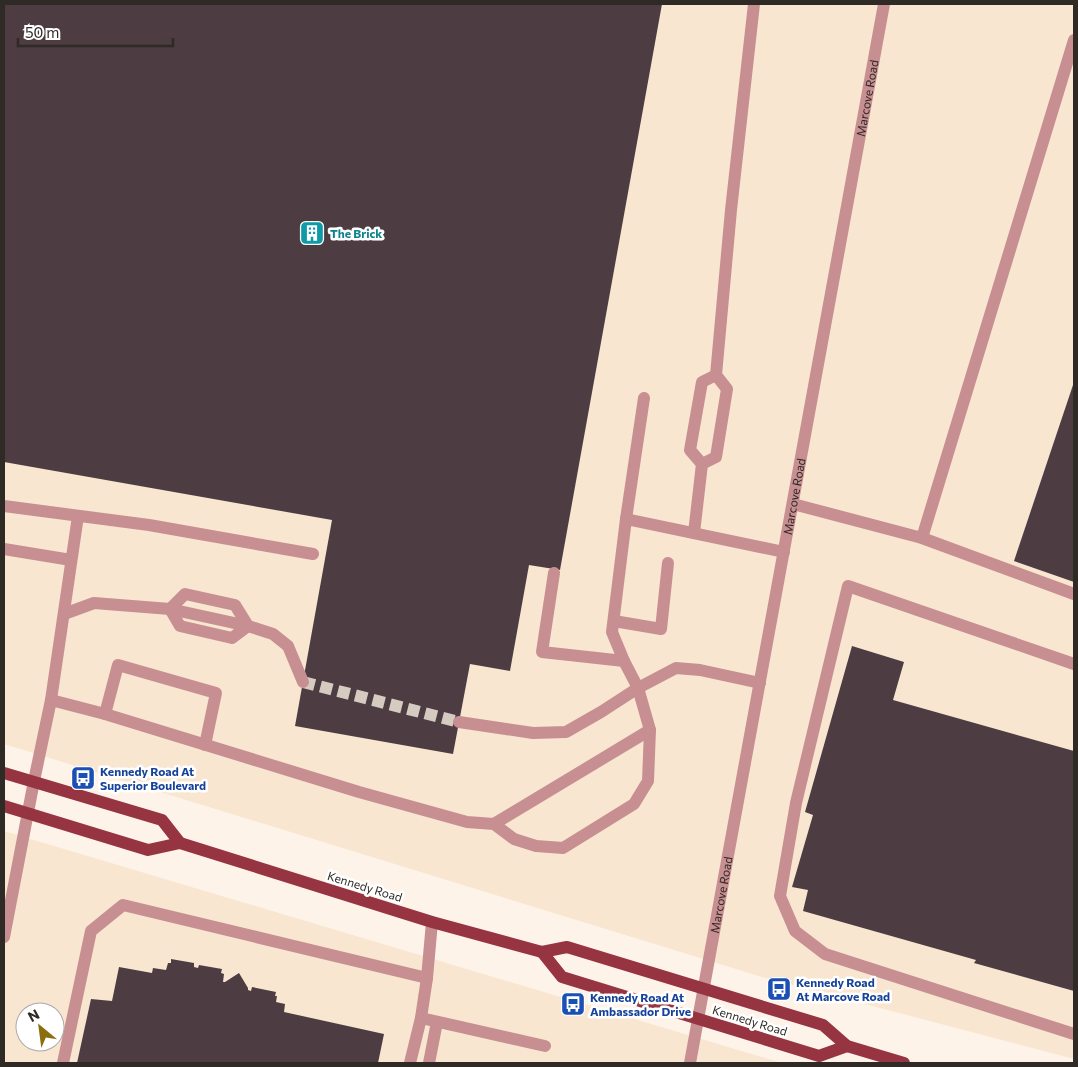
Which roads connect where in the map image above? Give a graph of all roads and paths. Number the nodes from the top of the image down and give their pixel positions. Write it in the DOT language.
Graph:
graph roads {
  1 [pos="754,4"];
  2 [pos="884,4"];
  3 [pos="1074,40"];
  4 [pos="716,375"];
  5 [pos="644,398"];
  6 [pos="702,464"];
  7 [pos="793,504"];
  8 [pos="4,506"];
  9 [pos="78,516"];
  10 [pos="626,519"];
  11 [pos="694,533"];
  12 [pos="922,538"];
  13 [pos="4,549"];
  14 [pos="784,552"];
  15 [pos="313,554"];
  16 [pos="72,560"];
  17 [pos="668,563"];
  18 [pos="554,573"];
  19 [pos="1074,594"];
  20 [pos="170,609"];
  21 [pos="64,614"];
  22 [pos="614,621"];
  23 [pos="248,626"];
  24 [pos="624,661"];
  25 [pos="1074,664"];
  26 [pos="303,682"];
  27 [pos="760,683"];
  28 [pos="638,688"];
  29 [pos="52,700"];
  30 [pos="105,714"];
  31 [pos="459,722"];
  32 [pos="650,730"];
  33 [pos="205,745"];
  34 [pos="4,773"];
  35 [pos="34,781"];
  36 [pos="4,806"];
  37 [pos="28,813"];
  38 [pos="494,824"];
  39 [pos="180,844"];
  40 [pos="432,922"];
  41 [pos="4,937"];
  42 [pos="542,952"];
  43 [pos="427,978"];
  44 [pos="704,989"];
  45 [pos="421,1018"];
  46 [pos="698,1019"];
  47 [pos="437,1022"];
  48 [pos="1074,1034"];
  49 [pos="545,1046"];
  50 [pos="847,1046"];
  51 [pos="63,1063"];
  52 [pos="410,1063"];
  53 [pos="429,1063"];
  54 [pos="690,1063"];
  55 [pos="904,1063"];
  1 -- 4 [label="street"];
  2 -- 7 [label="street, Marcove Road"];
  3 -- 12 [label="street"];
  4 -- 6 [label="street"];
  4 -- 6 [label="street"];
  5 -- 10 [label="street"];
  6 -- 11 [label="street"];
  7 -- 12 [label="street"];
  7 -- 14 [label="street, Marcove Road"];
  8 -- 9 [label="street"];
  9 -- 15 [label="street"];
  9 -- 16 [label="street"];
  10 -- 11 [label="street"];
  10 -- 22 [label="street"];
  11 -- 14 [label="street"];
  12 -- 19 [label="street"];
  13 -- 16 [label="street"];
  14 -- 27 [label="street, Marcove Road"];
  16 -- 21 [label="street"];
  17 -- 22 [label="street"];
  18 -- 24 [label="street"];
  20 -- 21 [label="street"];
  20 -- 23 [label="street"];
  20 -- 23 [label="street"];
  21 -- 29 [label="street"];
  22 -- 24 [label="street"];
  23 -- 26 [label="street"];
  24 -- 28 [label="street"];
  25 -- 48 [label="street"];
  27 -- 28 [label="street"];
  27 -- 44 [label="street, Marcove Road"];
  28 -- 31 [label="street"];
  28 -- 32 [label="street"];
  29 -- 30 [label="street"];
  29 -- 35 [label="street"];
  30 -- 33 [label="street"];
  30 -- 33 [label="street"];
  32 -- 38 [label="street"];
  32 -- 38 [label="street"];
  33 -- 38 [label="street"];
  34 -- 35 [label="main road"];
  35 -- 37 [label="street"];
  35 -- 39 [label="main road"];
  36 -- 37 [label="main road, Kennedy Road"];
  37 -- 39 [label="main road, Kennedy Road"];
  37 -- 41 [label="street"];
  39 -- 40 [label="main road, Kennedy Road"];
  40 -- 42 [label="main road, Kennedy Road"];
  40 -- 43 [label="street"];
  42 -- 44 [label="main road, Kennedy Road"];
  42 -- 46 [label="main road, Kennedy Road"];
  43 -- 45 [label="street"];
  43 -- 51 [label="street"];
  44 -- 46 [label="street, Marcove Road"];
  44 -- 50 [label="main road, Kennedy Road"];
  45 -- 47 [label="street"];
  45 -- 52 [label="street"];
  46 -- 50 [label="main road, Kennedy Road"];
  46 -- 54 [label="street, Marcove Road"];
  47 -- 49 [label="street"];
  47 -- 53 [label="street"];
  50 -- 55 [label="main road, Kennedy Road"];
}
